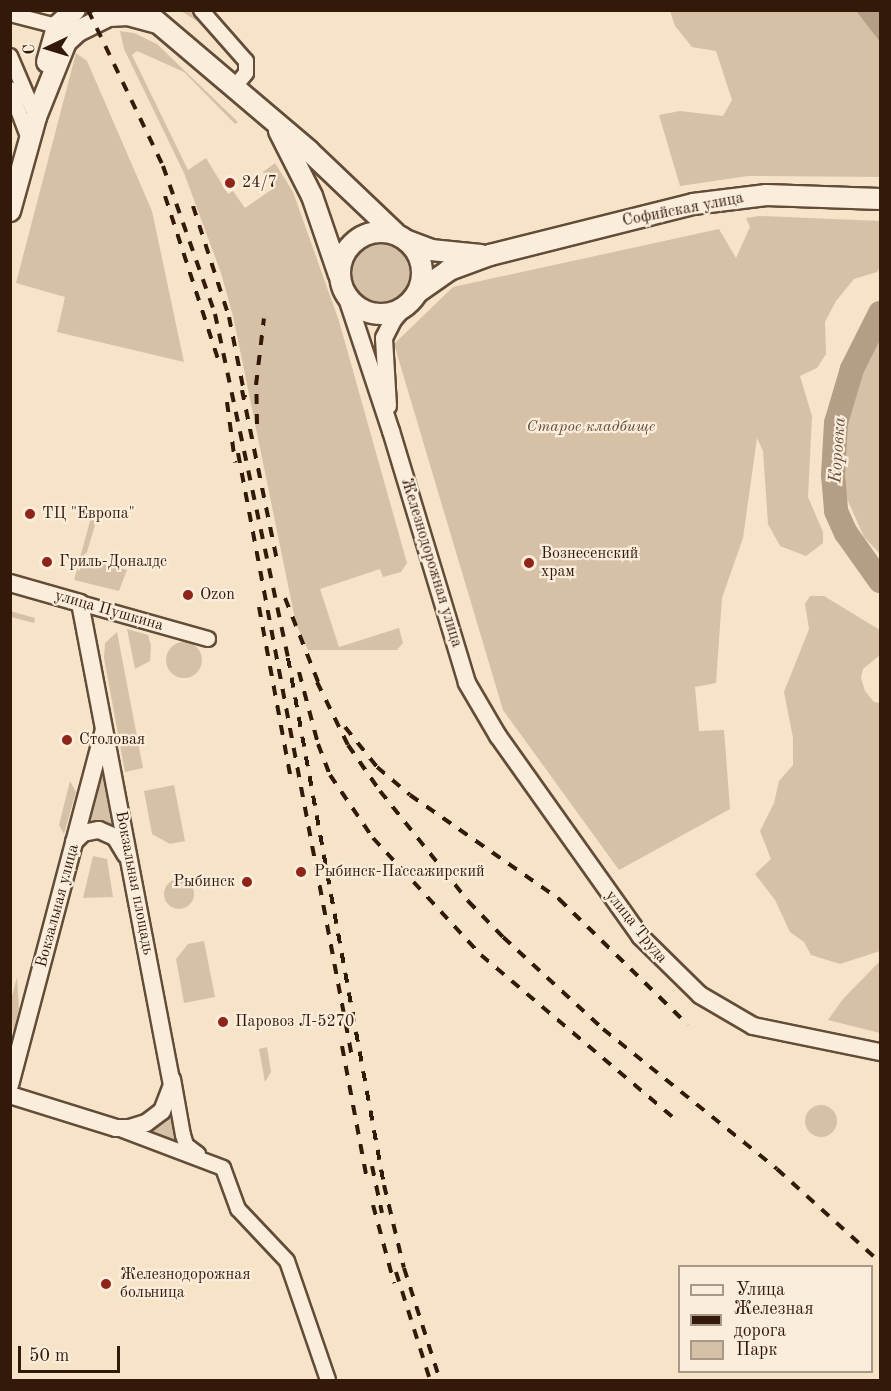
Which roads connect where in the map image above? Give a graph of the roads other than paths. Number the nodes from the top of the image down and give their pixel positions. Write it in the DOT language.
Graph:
graph roads {
  1 [pos="143,10"];
  2 [pos="201,10"];
  3 [pos="10,14"];
  4 [pos="69,18"];
  5 [pos="166,27"];
  6 [pos="10,56"];
  7 [pos="10,88"];
  8 [pos="234,88"];
  9 [pos="36,117"];
  10 [pos="278,128"];
  11 [pos="29,139"];
  12 [pos="880,199"];
  13 [pos="10,211"];
  14 [pos="402,237"];
  15 [pos="490,255"];
  16 [pos="342,285"];
  17 [pos="413,298"];
  18 [pos="391,431"];
  19 [pos="10,583"];
  20 [pos="80,603"];
  21 [pos="208,639"];
  22 [pos="471,694"];
  23 [pos="105,726"];
  24 [pos="75,842"];
  25 [pos="131,870"];
  26 [pos="880,1052"];
  27 [pos="170,1063"];
  28 [pos="10,1085"];
  29 [pos="10,1095"];
  30 [pos="116,1128"];
  31 [pos="202,1158"];
  32 [pos="328,1380"];
  1 -- 5 [label="main road, Железнодорожная улица"];
  2 -- 8 [label="street"];
  3 -- 4 [label="street"];
  4 -- 5 [label="main road, Железнодорожная улица"];
  4 -- 9 [label="main road"];
  5 -- 8 [label="main road, Железнодорожная улица"];
  6 -- 9 [label="street"];
  7 -- 11 [label="street"];
  8 -- 10 [label="main road, Железнодорожная улица"];
  9 -- 11 [label="main road"];
  10 -- 14 [label="main road, Железнодорожная улица"];
  10 -- 16 [label="main road, Железнодорожная улица"];
  11 -- 13 [label="main road"];
  12 -- 15 [label="main road, Софийская улица"];
  14 -- 15 [label="main road, Софийская улица"];
  14 -- 16 [label="main road"];
  14 -- 17 [label="main road"];
  15 -- 17 [label="main road, Софийская улица"];
  16 -- 17 [label="main road"];
  16 -- 18 [label="street, Железнодорожная улица"];
  17 -- 18 [label="street, Железнодорожная улица"];
  18 -- 22 [label="street, Железнодорожная улица"];
  19 -- 20 [label="street, улица Пушкина"];
  20 -- 21 [label="street, улица Пушкина"];
  20 -- 23 [label="street, Вокзальная площадь"];
  22 -- 26 [label="street, улица Труда"];
  23 -- 24 [label="street, Вокзальная улица"];
  23 -- 25 [label="street, Вокзальная площадь"];
  24 -- 25 [label="street"];
  24 -- 28 [label="street, Вокзальная улица"];
  25 -- 27 [label="street, Вокзальная площадь"];
  27 -- 30 [label="street, Вокзальная площадь"];
  27 -- 31 [label="street"];
  29 -- 30 [label="street"];
  30 -- 31 [label="street"];
  31 -- 32 [label="street"];
}
